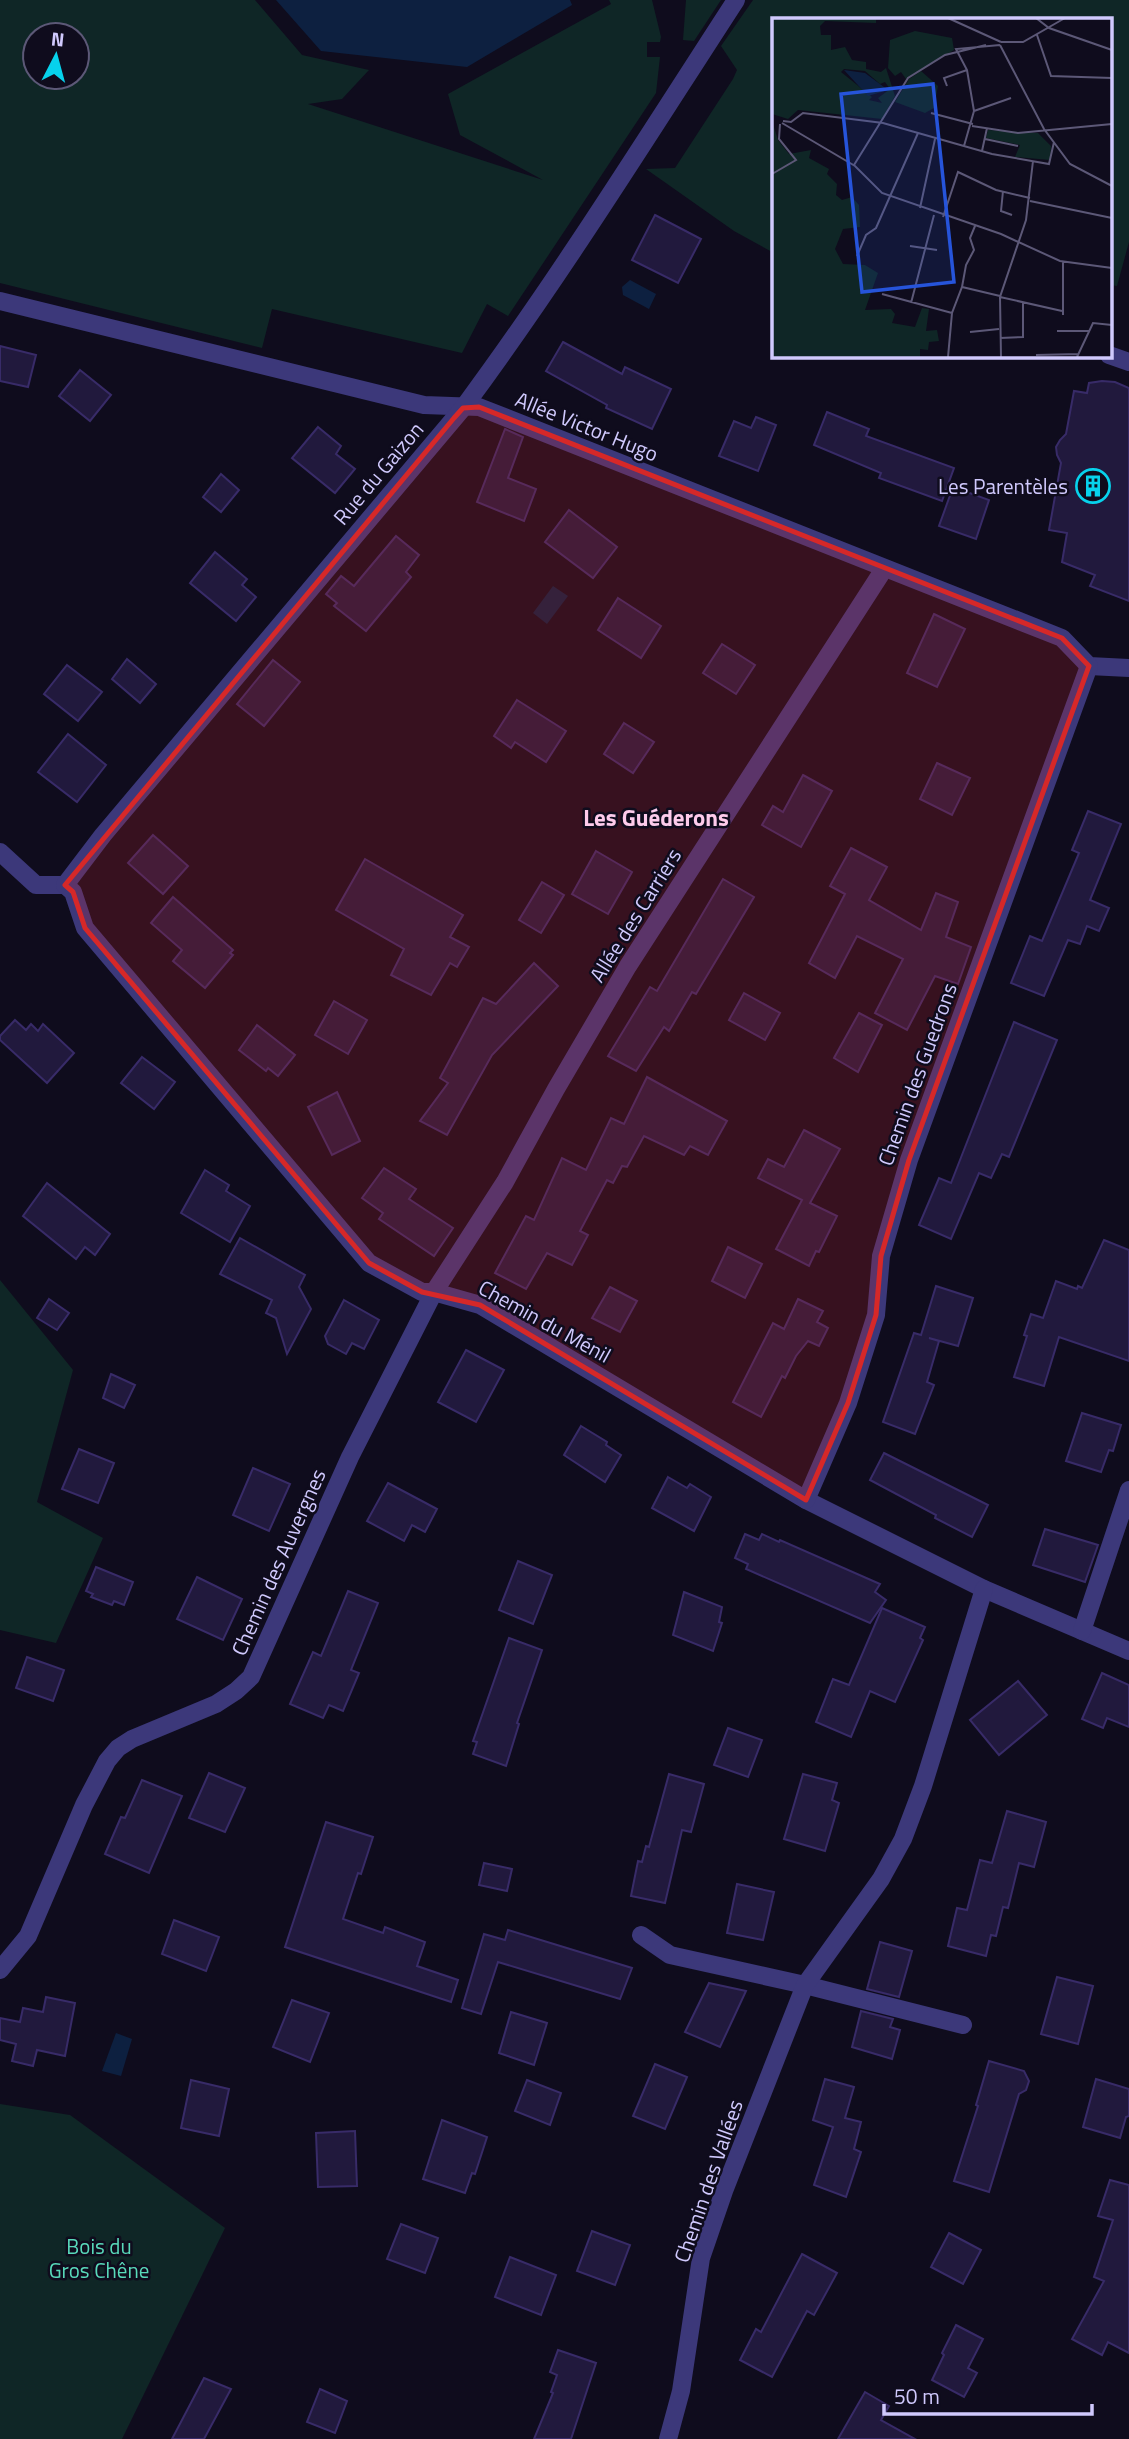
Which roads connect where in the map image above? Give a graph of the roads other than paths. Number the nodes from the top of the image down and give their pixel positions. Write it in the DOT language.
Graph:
graph roads {
  1 [pos="736,0"];
  2 [pos="0,301"];
  3 [pos="1112,356"];
  4 [pos="1129,362"];
  5 [pos="463,408"];
  6 [pos="884,569"];
  7 [pos="1088,666"];
  8 [pos="1129,668"];
  9 [pos="0,852"];
  10 [pos="65,886"];
  11 [pos="434,1292"];
  12 [pos="1129,1490"];
  13 [pos="806,1500"];
  14 [pos="984,1589"];
  15 [pos="1082,1631"];
  16 [pos="1129,1651"];
  17 [pos="641,1935"];
  18 [pos="0,1970"];
  19 [pos="805,1985"];
  20 [pos="963,2025"];
  21 [pos="668,2439"];
  1 -- 5 [label="street, Rue du Gaizon"];
  2 -- 5 [label="street, Allée Victor Hugo"];
  3 -- 4 [label="street"];
  5 -- 6 [label="street, Allée Victor Hugo"];
  5 -- 10 [label="street, Rue du Gaizon"];
  6 -- 7 [label="street, Allée Victor Hugo"];
  6 -- 11 [label="street, Allée des Carriers"];
  7 -- 8 [label="street"];
  7 -- 13 [label="street, Chemin des Guedrons"];
  9 -- 10 [label="street"];
  10 -- 11 [label="street, Chemin du Ménil"];
  11 -- 13 [label="street, Chemin du Ménil"];
  11 -- 18 [label="street, Chemin des Auvergnes"];
  12 -- 15 [label="street"];
  13 -- 14 [label="street, Chemin du Ménil"];
  14 -- 15 [label="street, Chemin du Ménil"];
  14 -- 19 [label="street, Chemin des Vallées"];
  15 -- 16 [label="street, Chemin du Ménil"];
  17 -- 19 [label="street"];
  19 -- 20 [label="street"];
  19 -- 21 [label="street, Chemin des Vallées"];
}
